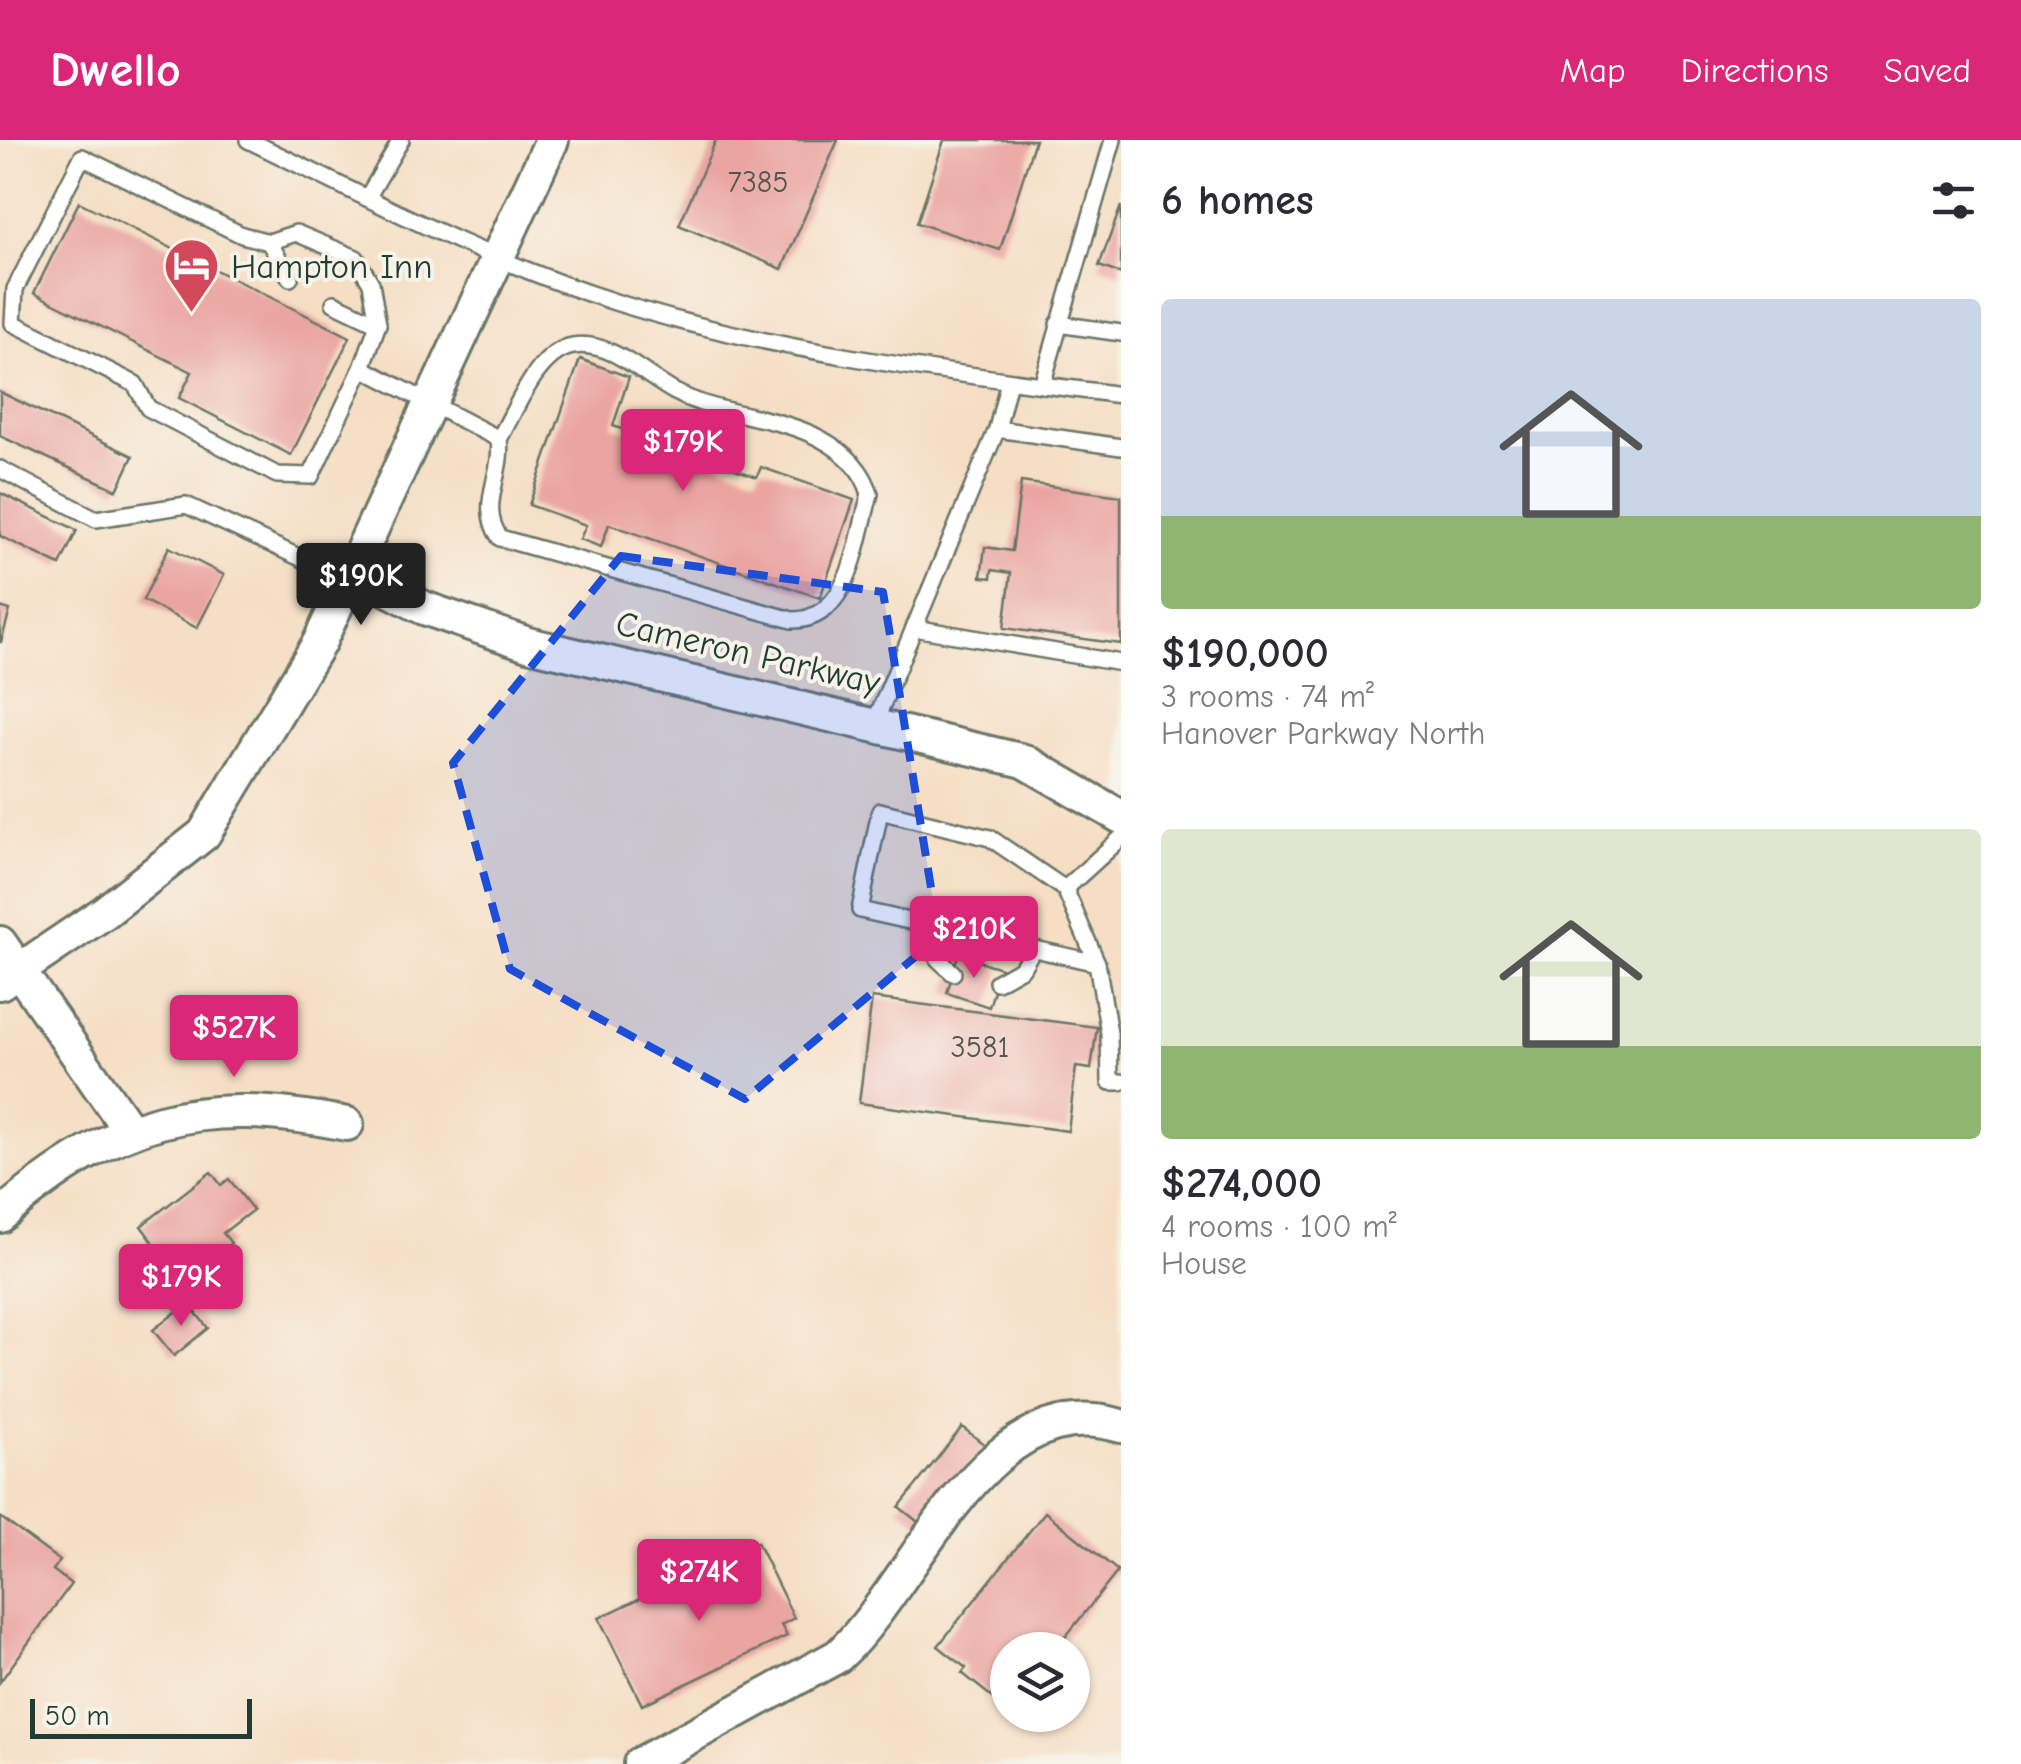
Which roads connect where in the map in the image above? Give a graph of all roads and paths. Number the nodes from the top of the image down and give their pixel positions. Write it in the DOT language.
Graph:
graph roads {
  1 [pos="248,140"];
  2 [pos="400,140"];
  3 [pos="552,140"];
  4 [pos="1113,140"];
  5 [pos="368,198"];
  6 [pos="268,242"];
  7 [pos="496,260"];
  8 [pos="290,278"];
  9 [pos="334,302"];
  10 [pos="378,324"];
  11 [pos="1058,324"];
  12 [pos="1121,333"];
  13 [pos="362,368"];
  14 [pos="1009,381"];
  15 [pos="1042,385"];
  16 [pos="1121,395"];
  17 [pos="431,400"];
  18 [pos="997,429"];
  19 [pos="499,439"];
  20 [pos="1121,446"];
  21 [pos="0,469"];
  22 [pos="354,571"];
  23 [pos="914,628"];
  24 [pos="1121,663"];
  25 [pos="875,722"];
  26 [pos="1121,817"];
  27 [pos="1121,838"];
  28 [pos="1064,890"];
  29 [pos="930,926"];
  30 [pos="0,943"];
  31 [pos="1033,949"];
  32 [pos="1098,963"];
  33 [pos="953,972"];
  34 [pos="10,976"];
  35 [pos="997,982"];
  36 [pos="1121,1082"];
  37 [pos="347,1124"];
  38 [pos="130,1131"];
  39 [pos="0,1216"];
  40 [pos="1121,1426"];
  41 [pos="640,1764"];
  1 -- 5 [label="lane"];
  2 -- 5 [label="lane"];
  3 -- 7 [label="street"];
  4 -- 11 [label="lane"];
  5 -- 7 [label="lane"];
  6 -- 8 [label="lane"];
  6 -- 10 [label="lane"];
  6 -- 13 [label="lane"];
  7 -- 14 [label="lane"];
  7 -- 17 [label="street"];
  9 -- 10 [label="lane"];
  10 -- 13 [label="lane"];
  11 -- 12 [label="lane"];
  11 -- 15 [label="lane"];
  13 -- 17 [label="lane"];
  14 -- 15 [label="lane"];
  14 -- 18 [label="lane"];
  15 -- 16 [label="lane"];
  17 -- 19 [label="lane"];
  17 -- 22 [label="street"];
  18 -- 20 [label="lane"];
  18 -- 23 [label="lane"];
  19 -- 19 [label="lane"];
  21 -- 22 [label="lane"];
  22 -- 25 [label="street, Cameron Parkway"];
  22 -- 34 [label="street"];
  23 -- 24 [label="lane"];
  23 -- 25 [label="lane"];
  25 -- 26 [label="street, Cameron Parkway"];
  27 -- 28 [label="lane"];
  28 -- 29 [label="lane"];
  28 -- 32 [label="lane"];
  29 -- 31 [label="lane"];
  29 -- 33 [label="lane"];
  30 -- 34 [label="street"];
  31 -- 32 [label="lane"];
  31 -- 35 [label="lane"];
  32 -- 36 [label="lane"];
  34 -- 38 [label="street"];
  37 -- 38 [label="street"];
  38 -- 39 [label="street"];
  40 -- 41 [label="street"];
}
